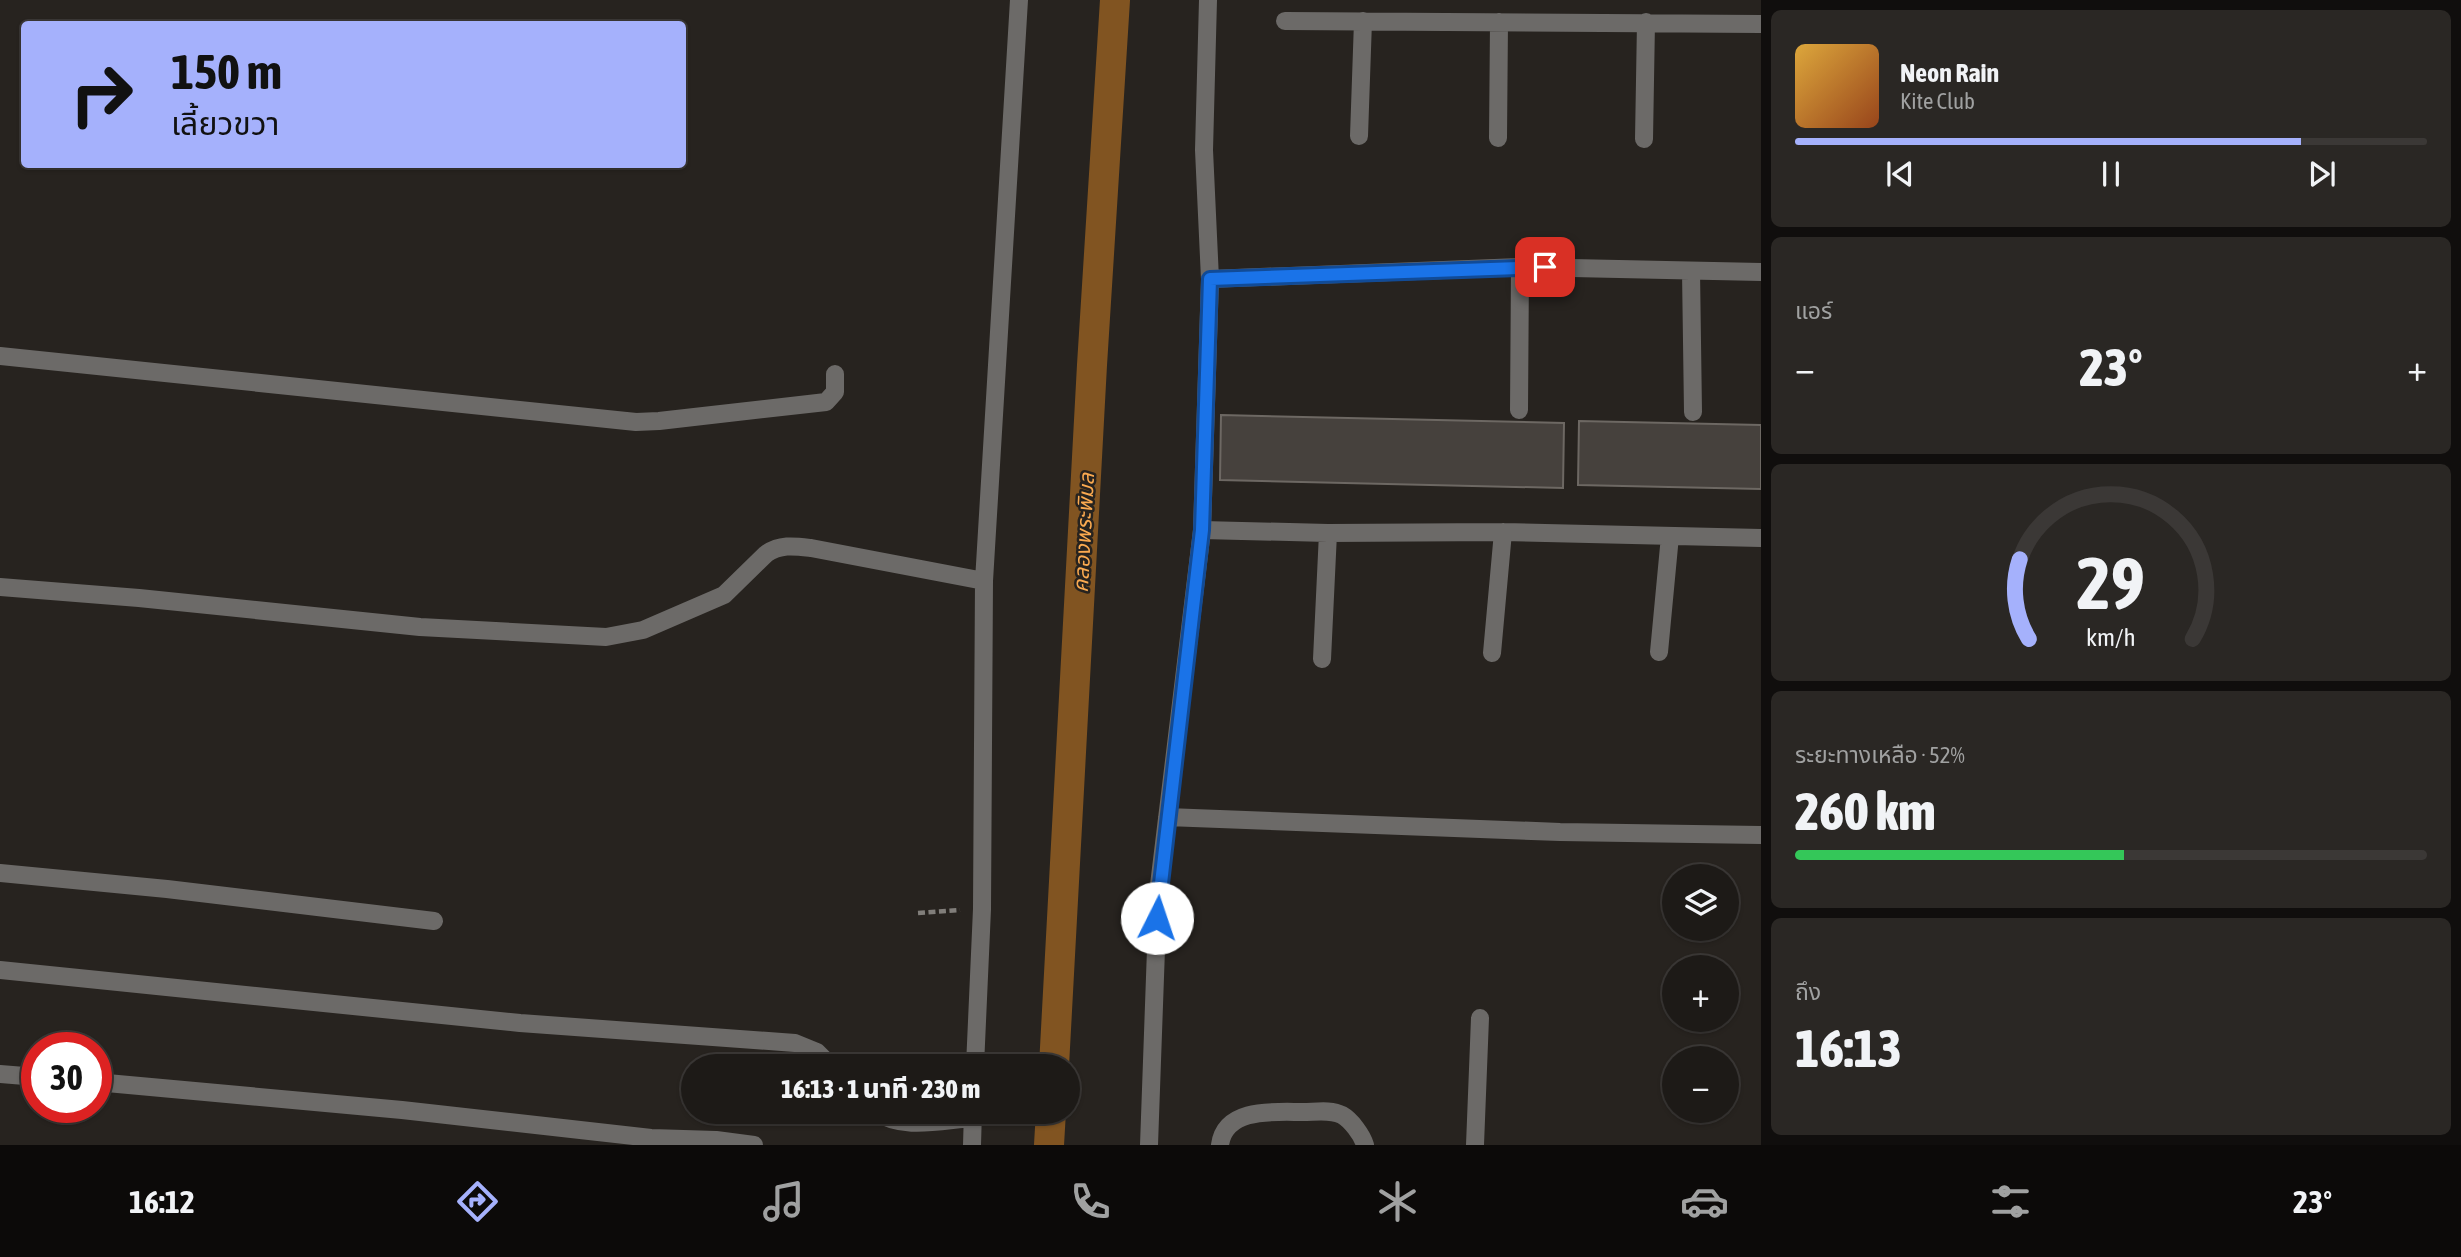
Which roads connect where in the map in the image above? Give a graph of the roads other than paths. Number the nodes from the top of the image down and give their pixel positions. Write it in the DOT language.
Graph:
graph roads {
  1 [pos="1018,0"];
  2 [pos="1208,0"];
  3 [pos="1363,20"];
  4 [pos="1284,22"];
  5 [pos="1499,22"];
  6 [pos="1646,22"];
  7 [pos="1761,24"];
  8 [pos="1359,136"];
  9 [pos="1498,138"];
  10 [pos="1644,139"];
  11 [pos="1520,267"];
  12 [pos="1690,271"];
  13 [pos="1761,272"];
  14 [pos="1210,279"];
  15 [pos="0,356"];
  16 [pos="835,374"];
  17 [pos="1519,410"];
  18 [pos="1693,412"];
  19 [pos="1202,530"];
  20 [pos="1503,532"];
  21 [pos="1328,533"];
  22 [pos="1670,536"];
  23 [pos="1761,538"];
  24 [pos="984,581"];
  25 [pos="0,587"];
  26 [pos="1658,652"];
  27 [pos="1492,653"];
  28 [pos="1322,659"];
  29 [pos="1167,817"];
  30 [pos="1761,835"];
  31 [pos="0,873"];
  32 [pos="434,921"];
  33 [pos="0,970"];
  34 [pos="1480,1018"];
  35 [pos="819,1054"];
  36 [pos="976,1054"];
  37 [pos="0,1074"];
  38 [pos="21,1076"];
  39 [pos="112,1083"];
  40 [pos="973,1124"];
  41 [pos="754,1145"];
  42 [pos="972,1145"];
  43 [pos="1149,1145"];
  44 [pos="1220,1145"];
  45 [pos="1365,1145"];
  46 [pos="1475,1145"];
  1 -- 24 [label="street"];
  2 -- 14 [label="street"];
  3 -- 4 [label="street"];
  3 -- 5 [label="street"];
  3 -- 8 [label="street"];
  5 -- 6 [label="street"];
  5 -- 9 [label="street"];
  6 -- 7 [label="street"];
  6 -- 10 [label="street"];
  11 -- 12 [label="street"];
  11 -- 14 [label="street"];
  11 -- 17 [label="street"];
  12 -- 13 [label="street"];
  12 -- 18 [label="street"];
  14 -- 19 [label="street"];
  15 -- 16 [label="street"];
  19 -- 21 [label="street"];
  19 -- 29 [label="street"];
  20 -- 21 [label="street"];
  20 -- 22 [label="street"];
  20 -- 27 [label="street"];
  21 -- 28 [label="street"];
  22 -- 23 [label="street"];
  22 -- 26 [label="street"];
  24 -- 25 [label="street"];
  24 -- 36 [label="street"];
  29 -- 30 [label="street"];
  29 -- 43 [label="street"];
  31 -- 32 [label="street"];
  33 -- 35 [label="street"];
  34 -- 46 [label="street"];
  37 -- 38 [label="street"];
  39 -- 41 [label="street"];
  40 -- 42 [label="street"];
  44 -- 45 [label="street"];
}
